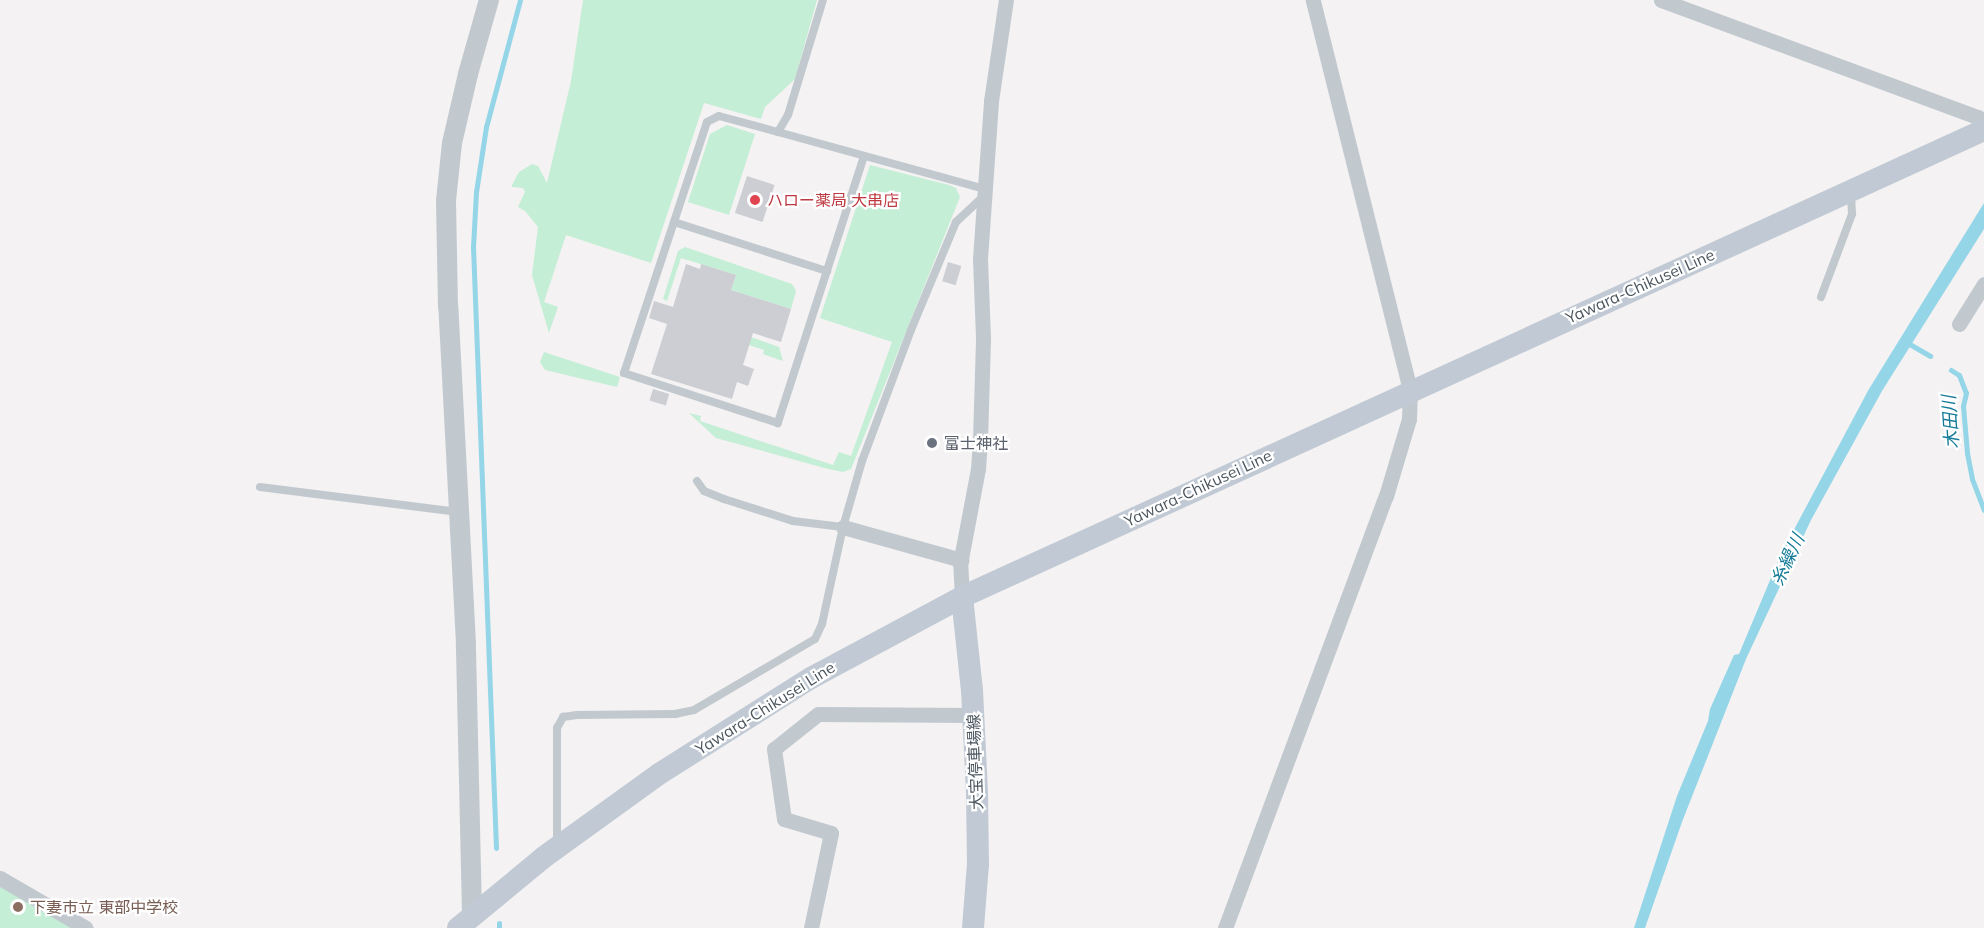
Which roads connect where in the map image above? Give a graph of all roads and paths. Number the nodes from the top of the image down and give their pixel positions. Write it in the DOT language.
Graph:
graph roads {
  1 [pos="489,0"];
  2 [pos="823,0"];
  3 [pos="1006,0"];
  4 [pos="1313,0"];
  5 [pos="1661,0"];
  6 [pos="1983,130"];
  7 [pos="778,132"];
  8 [pos="864,156"];
  9 [pos="1851,190"];
  10 [pos="987,192"];
  11 [pos="674,222"];
  12 [pos="827,271"];
  13 [pos="1984,284"];
  14 [pos="1821,297"];
  15 [pos="1959,324"];
  16 [pos="1410,390"];
  17 [pos="696,481"];
  18 [pos="260,487"];
  19 [pos="459,512"];
  20 [pos="843,527"];
  21 [pos="961,560"];
  22 [pos="962,597"];
  23 [pos="974,715"];
  24 [pos="557,847"];
  25 [pos="0,878"];
  26 [pos="468,923"];
  27 [pos="86,928"];
  28 [pos="811,928"];
  29 [pos="973,928"];
  30 [pos="1225,928"];
  1 -- 19 [label="street"];
  2 -- 7 [label="lane"];
  3 -- 10 [label="street"];
  4 -- 16 [label="street"];
  5 -- 6 [label="street"];
  6 -- 9 [label="main road, Yawara-Chikusei Line"];
  7 -- 8 [label="lane"];
  7 -- 11 [label="lane"];
  8 -- 10 [label="lane"];
  8 -- 12 [label="lane"];
  9 -- 14 [label="lane"];
  9 -- 16 [label="main road, Yawara-Chikusei Line"];
  10 -- 20 [label="lane"];
  10 -- 21 [label="street"];
  11 -- 12 [label="lane"];
  11 -- 12 [label="lane"];
  13 -- 15 [label="street"];
  16 -- 22 [label="main road, Yawara-Chikusei Line"];
  16 -- 30 [label="street"];
  17 -- 20 [label="lane"];
  18 -- 19 [label="lane"];
  19 -- 26 [label="street"];
  20 -- 21 [label="street"];
  20 -- 24 [label="lane"];
  21 -- 22 [label="street"];
  22 -- 23 [label="main road, 大宝停車場線"];
  22 -- 24 [label="main road, Yawara-Chikusei Line"];
  23 -- 28 [label="street"];
  23 -- 29 [label="main road, 大宝停車場線"];
  24 -- 26 [label="main road, Yawara-Chikusei Line"];
  25 -- 27 [label="street"];
}
